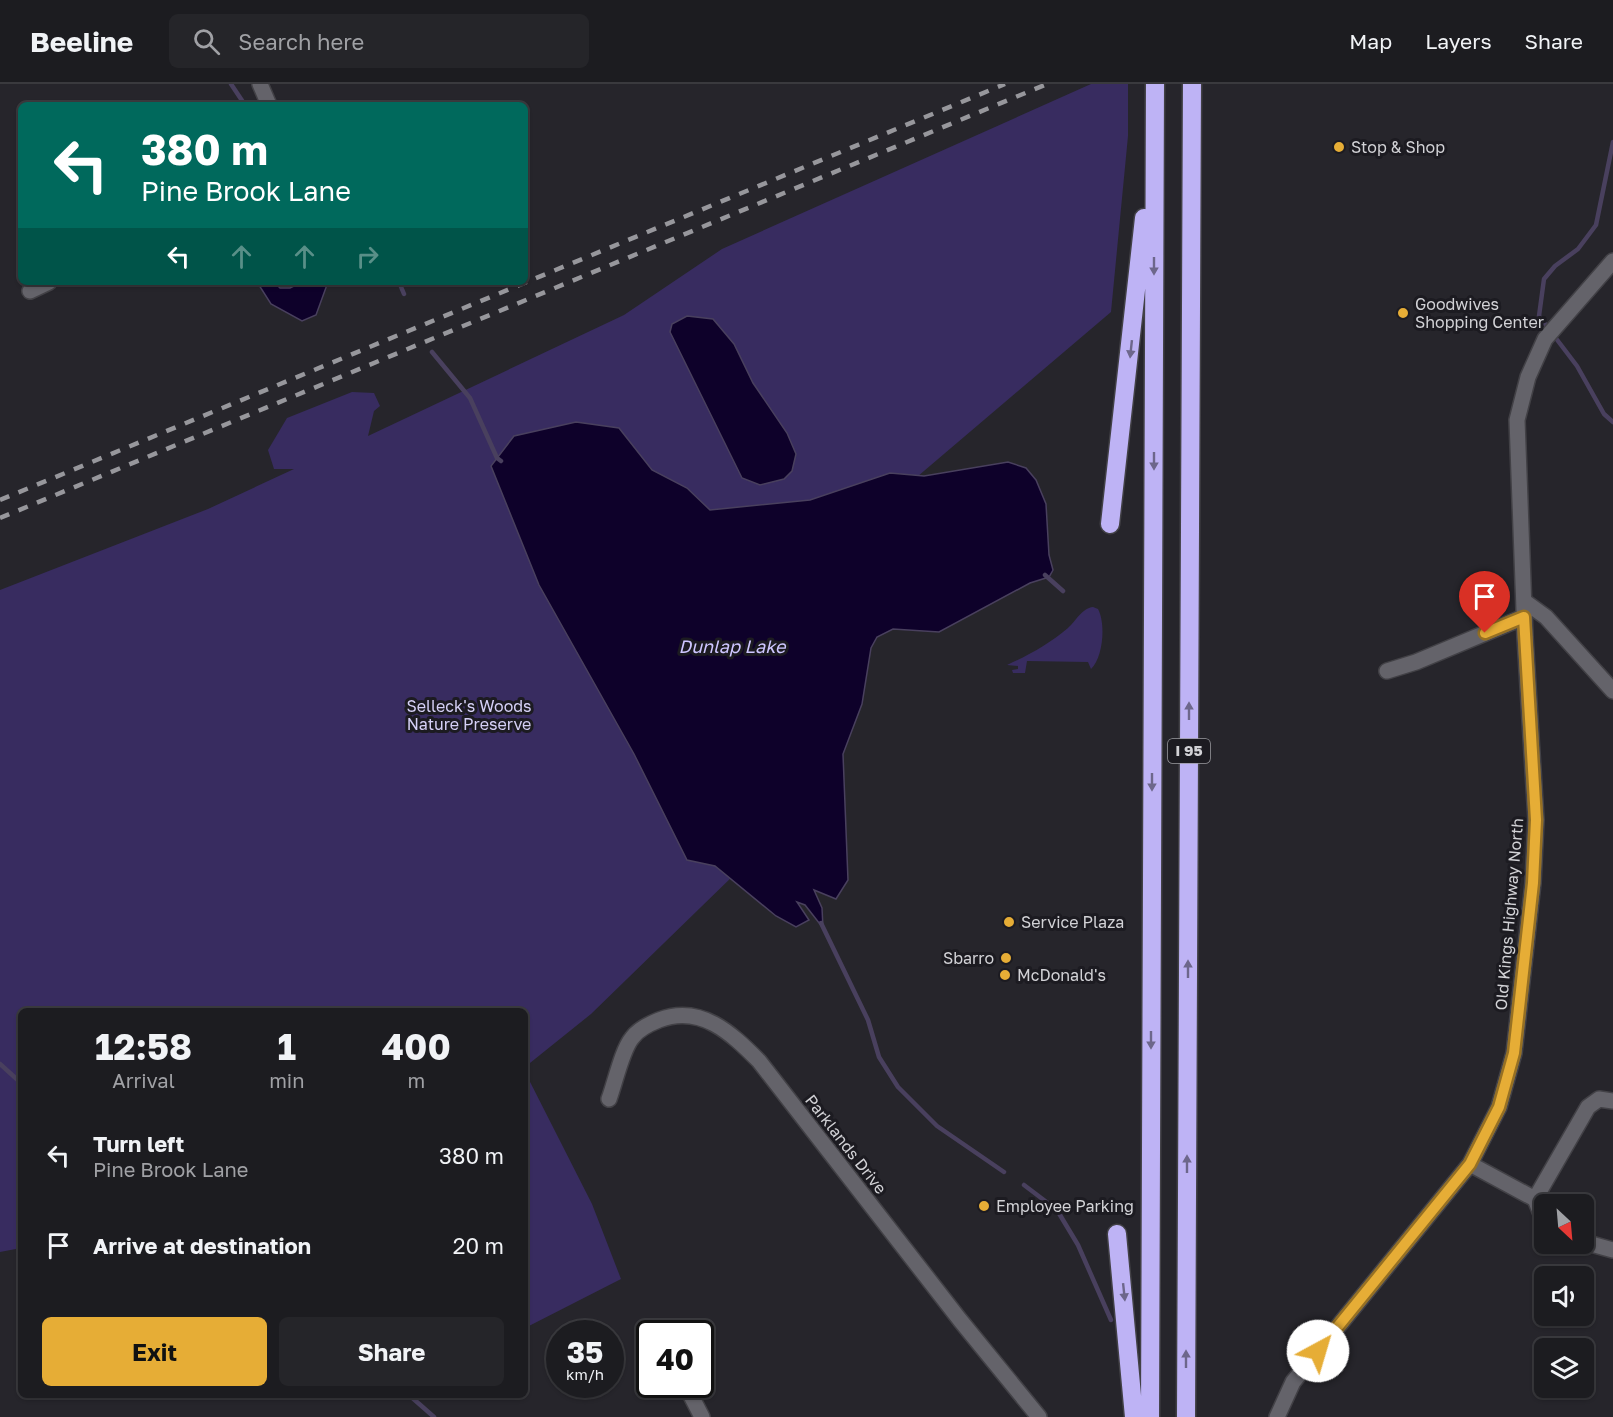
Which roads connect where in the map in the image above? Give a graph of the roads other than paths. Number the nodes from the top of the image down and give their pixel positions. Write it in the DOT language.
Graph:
graph roads {
  1 [pos="260,84"];
  2 [pos="1192,84"];
  3 [pos="1155,91"];
  4 [pos="267,102"];
  5 [pos="1613,261"];
  6 [pos="43,285"];
  7 [pos="30,291"];
  8 [pos="1110,524"];
  9 [pos="1524,609"];
  10 [pos="1387,671"];
  11 [pos="1613,691"];
  12 [pos="609,1099"];
  13 [pos="1613,1101"];
  14 [pos="1470,1164"];
  15 [pos="1537,1194"];
  16 [pos="1534,1197"];
  17 [pos="1117,1234"];
  18 [pos="1594,1245"];
  19 [pos="1613,1250"];
  20 [pos="692,1398"];
  21 [pos="702,1417"];
  22 [pos="1039,1417"];
  23 [pos="1134,1417"];
  24 [pos="1149,1417"];
  25 [pos="1186,1417"];
  26 [pos="1276,1417"];
  1 -- 4 [label="street"];
  25 -- 2 [label="highway, I 95, one-way"];
  3 -- 8 [label="highway, one-way"];
  3 -- 24 [label="highway, I 95, one-way"];
  5 -- 9 [label="street, Old Kings Highway North"];
  6 -- 7 [label="street"];
  9 -- 10 [label="street"];
  9 -- 11 [label="street"];
  9 -- 14 [label="street, Old Kings Highway North"];
  12 -- 22 [label="street, Parklands Drive"];
  13 -- 15 [label="street"];
  14 -- 16 [label="street"];
  14 -- 26 [label="street, Old Kings Highway North"];
  17 -- 23 [label="highway, one-way"];
  18 -- 19 [label="street"];
  20 -- 21 [label="street"];
}
